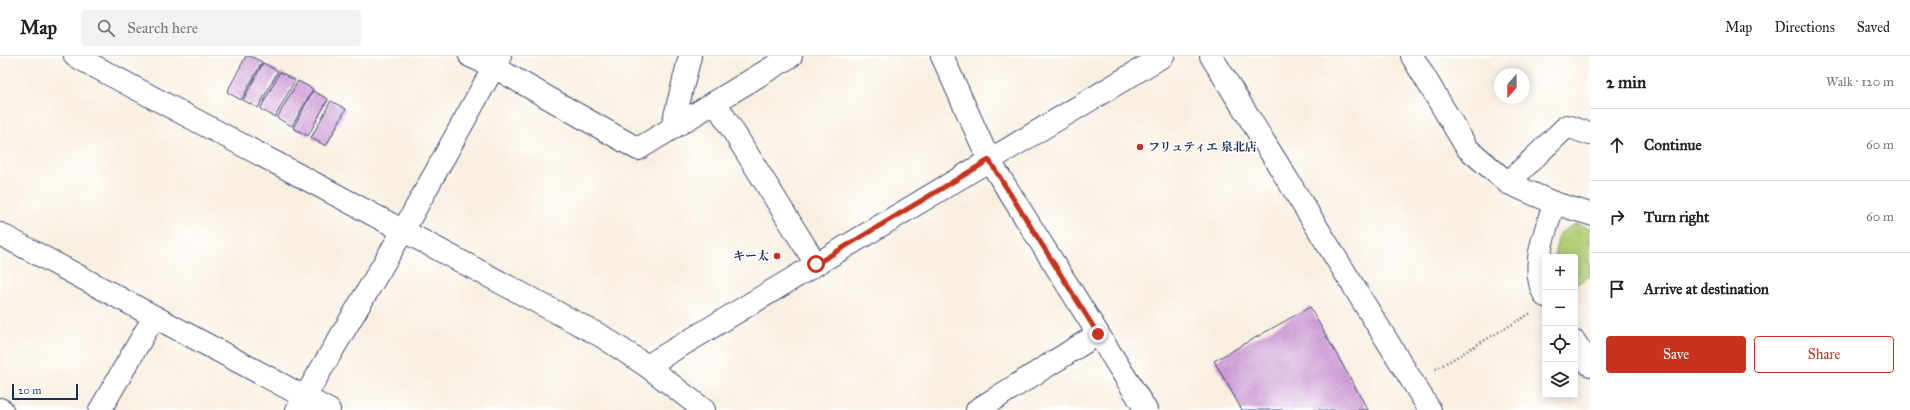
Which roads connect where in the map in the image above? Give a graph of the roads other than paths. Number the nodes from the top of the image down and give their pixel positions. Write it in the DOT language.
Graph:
graph roads {
  1 [pos="75,56"];
  2 [pos="470,56"];
  3 [pos="690,56"];
  4 [pos="791,56"];
  5 [pos="942,56"];
  6 [pos="1163,56"];
  7 [pos="1211,56"];
  8 [pos="1412,56"];
  9 [pos="497,62"];
  10 [pos="716,102"];
  11 [pos="672,128"];
  12 [pos="1590,134"];
  13 [pos="989,160"];
  14 [pos="1508,183"];
  15 [pos="1554,203"];
  16 [pos="1590,214"];
  17 [pos="403,231"];
  18 [pos="0,234"];
  19 [pos="816,264"];
  20 [pos="1543,290"];
  21 [pos="154,317"];
  22 [pos="1098,334"];
  23 [pos="1578,347"];
  24 [pos="1590,365"];
  25 [pos="647,366"];
  26 [pos="301,404"];
  27 [pos="100,410"];
  28 [pos="328,410"];
  29 [pos="704,410"];
  30 [pos="977,410"];
  31 [pos="1146,410"];
  32 [pos="1430,410"];
  1 -- 17 [label="street"];
  2 -- 9 [label="street"];
  3 -- 11 [label="street"];
  4 -- 10 [label="street"];
  5 -- 13 [label="street"];
  6 -- 13 [label="street"];
  7 -- 32 [label="street"];
  8 -- 14 [label="street"];
  9 -- 11 [label="street"];
  9 -- 17 [label="street"];
  10 -- 11 [label="street"];
  10 -- 19 [label="street"];
  12 -- 14 [label="street"];
  13 -- 19 [label="street"];
  13 -- 22 [label="street"];
  14 -- 15 [label="street"];
  15 -- 16 [label="street"];
  15 -- 20 [label="street"];
  17 -- 25 [label="street"];
  17 -- 26 [label="street"];
  18 -- 21 [label="street"];
  19 -- 25 [label="street"];
  21 -- 26 [label="street"];
  21 -- 27 [label="street"];
  22 -- 30 [label="street"];
  22 -- 31 [label="street"];
  23 -- 24 [label="street"];
  25 -- 29 [label="street"];
  26 -- 28 [label="street"];
}
